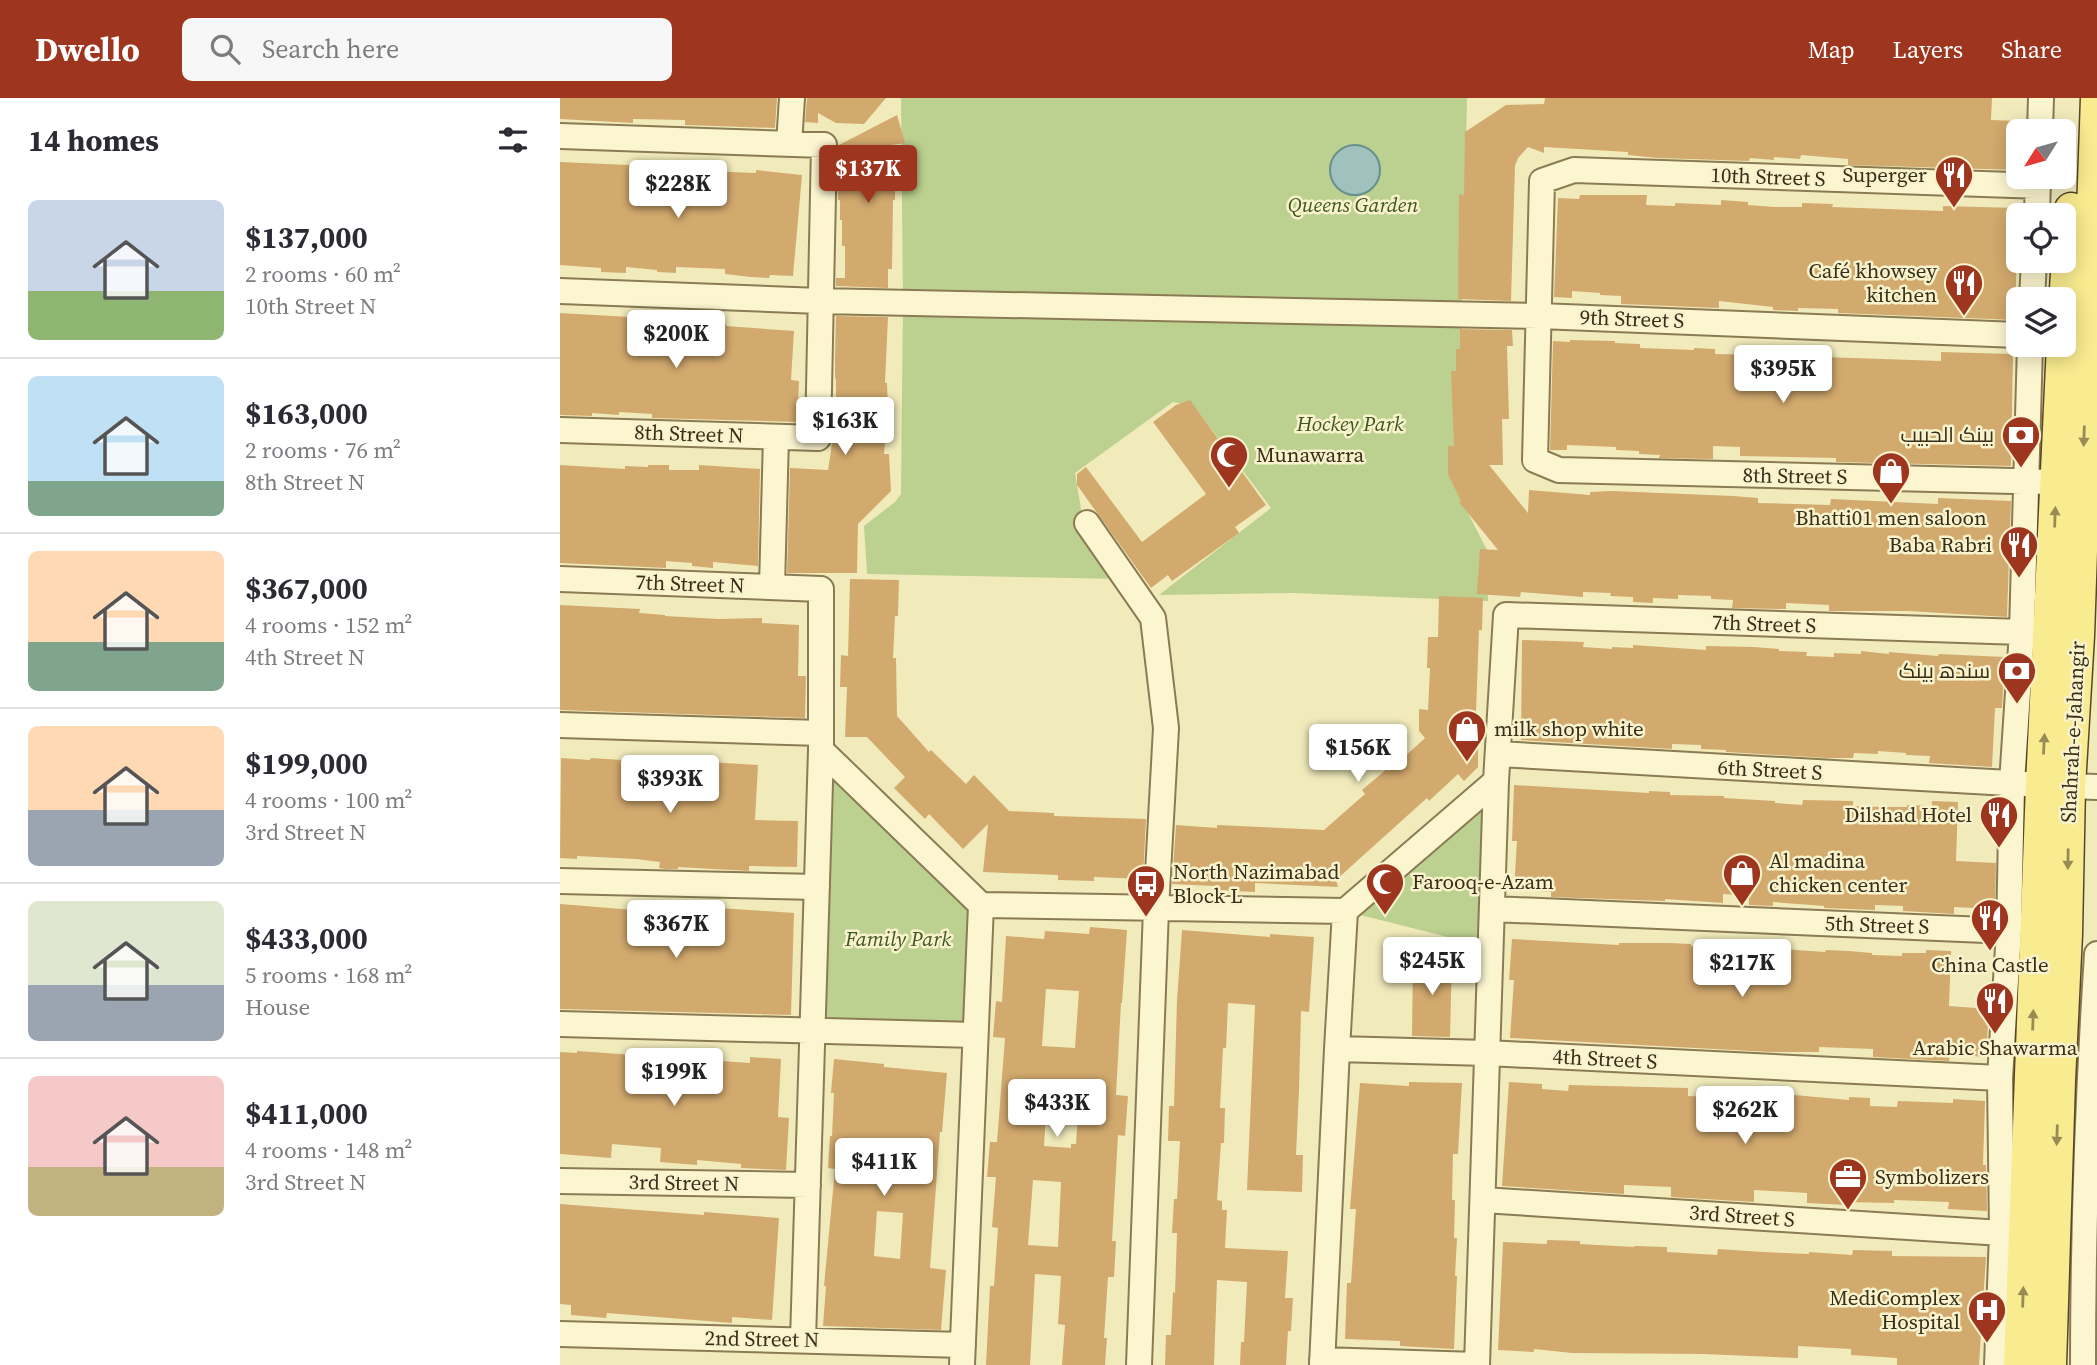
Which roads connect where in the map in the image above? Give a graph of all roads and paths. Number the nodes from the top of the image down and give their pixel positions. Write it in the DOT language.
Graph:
graph roads {
  1 [pos="792,98"];
  2 [pos="2042,98"];
  3 [pos="2075,98"];
  4 [pos="2097,98"];
  5 [pos="2041,119"];
  6 [pos="560,136"];
  7 [pos="789,144"];
  8 [pos="2006,180"];
  9 [pos="560,291"];
  10 [pos="820,302"];
  11 [pos="1539,316"];
  12 [pos="2006,335"];
  13 [pos="2078,339"];
  14 [pos="2033,357"];
  15 [pos="560,430"];
  16 [pos="776,437"];
  17 [pos="2066,486"];
  18 [pos="1087,523"];
  19 [pos="560,579"];
  20 [pos="772,587"];
  21 [pos="2022,632"];
  22 [pos="560,725"];
  23 [pos="821,742"];
  24 [pos="1498,754"];
  25 [pos="1496,781"];
  26 [pos="2055,785"];
  27 [pos="560,881"];
  28 [pos="817,887"];
  29 [pos="981,905"];
  30 [pos="1156,909"];
  31 [pos="1492,909"];
  32 [pos="1345,911"];
  33 [pos="2009,931"];
  34 [pos="2097,954"];
  35 [pos="560,1024"];
  36 [pos="812,1031"];
  37 [pos="975,1035"];
  38 [pos="1337,1049"];
  39 [pos="1488,1053"];
  40 [pos="2000,1078"];
  41 [pos="2082,1083"];
  42 [pos="560,1181"];
  43 [pos="808,1185"];
  44 [pos="1483,1200"];
  45 [pos="2002,1233"];
  46 [pos="2090,1241"];
  47 [pos="560,1334"];
  48 [pos="803,1340"];
  49 [pos="963,1355"];
  50 [pos="1322,1363"];
  51 [pos="1139,1365"];
  52 [pos="1477,1365"];
  53 [pos="1997,1365"];
  54 [pos="2020,1365"];
  55 [pos="2050,1365"];
  56 [pos="2083,1365"];
  1 -- 7 [label="street"];
  2 -- 5 [label="street"];
  3 -- 13 [label="main road, Shahrah-e-Jahangir"];
  4 -- 13 [label="main road, Shahrah-e-Jahangir"];
  6 -- 7 [label="street"];
  7 -- 10 [label="street"];
  8 -- 11 [label="street, 10th Street S"];
  9 -- 10 [label="street, 9th Street S"];
  10 -- 11 [label="street, 9th Street S"];
  10 -- 16 [label="street, 8th Street N"];
  11 -- 12 [label="street, 9th Street S"];
  11 -- 17 [label="street, 8th Street S"];
  13 -- 17 [label="main road, Shahrah-e-Jahangir"];
  14 -- 17 [label="street"];
  15 -- 16 [label="street, 8th Street N"];
  16 -- 20 [label="street"];
  17 -- 21 [label="street"];
  17 -- 26 [label="main road, Shahrah-e-Jahangir"];
  18 -- 30 [label="street"];
  19 -- 20 [label="street, 7th Street N"];
  20 -- 23 [label="street, 7th Street N"];
  21 -- 24 [label="street, 7th Street S"];
  21 -- 26 [label="street"];
  22 -- 23 [label="street"];
  23 -- 28 [label="street"];
  23 -- 29 [label="street"];
  24 -- 25 [label="street"];
  24 -- 26 [label="street, 6th Street S"];
  25 -- 31 [label="street"];
  25 -- 32 [label="street"];
  26 -- 33 [label="street"];
  26 -- 41 [label="main road, Shahrah-e-Jahangir, one-way"];
  54 -- 26 [label="main road, Shahrah-e-Jahangir, one-way"];
  27 -- 28 [label="street"];
  28 -- 36 [label="street"];
  29 -- 30 [label="street"];
  29 -- 37 [label="street"];
  30 -- 32 [label="street"];
  30 -- 51 [label="street"];
  31 -- 33 [label="street, 5th Street S"];
  31 -- 39 [label="street"];
  32 -- 38 [label="street"];
  33 -- 40 [label="street"];
  34 -- 41 [label="street"];
  35 -- 36 [label="street"];
  36 -- 37 [label="street"];
  36 -- 43 [label="street"];
  37 -- 49 [label="street"];
  38 -- 39 [label="street, 4th Street S"];
  38 -- 50 [label="street"];
  39 -- 40 [label="street, 4th Street S"];
  39 -- 44 [label="street"];
  40 -- 45 [label="street"];
  41 -- 46 [label="street"];
  41 -- 55 [label="main road, Shahrah-e-Jahangir, one-way"];
  42 -- 43 [label="street, 3rd Street N"];
  43 -- 48 [label="street"];
  44 -- 45 [label="street, 3rd Street S"];
  44 -- 52 [label="street"];
  45 -- 53 [label="street"];
  46 -- 56 [label="street"];
  47 -- 48 [label="street, 2nd Street N"];
  48 -- 49 [label="street, 2nd Street N"];
  50 -- 52 [label="street"];
}
